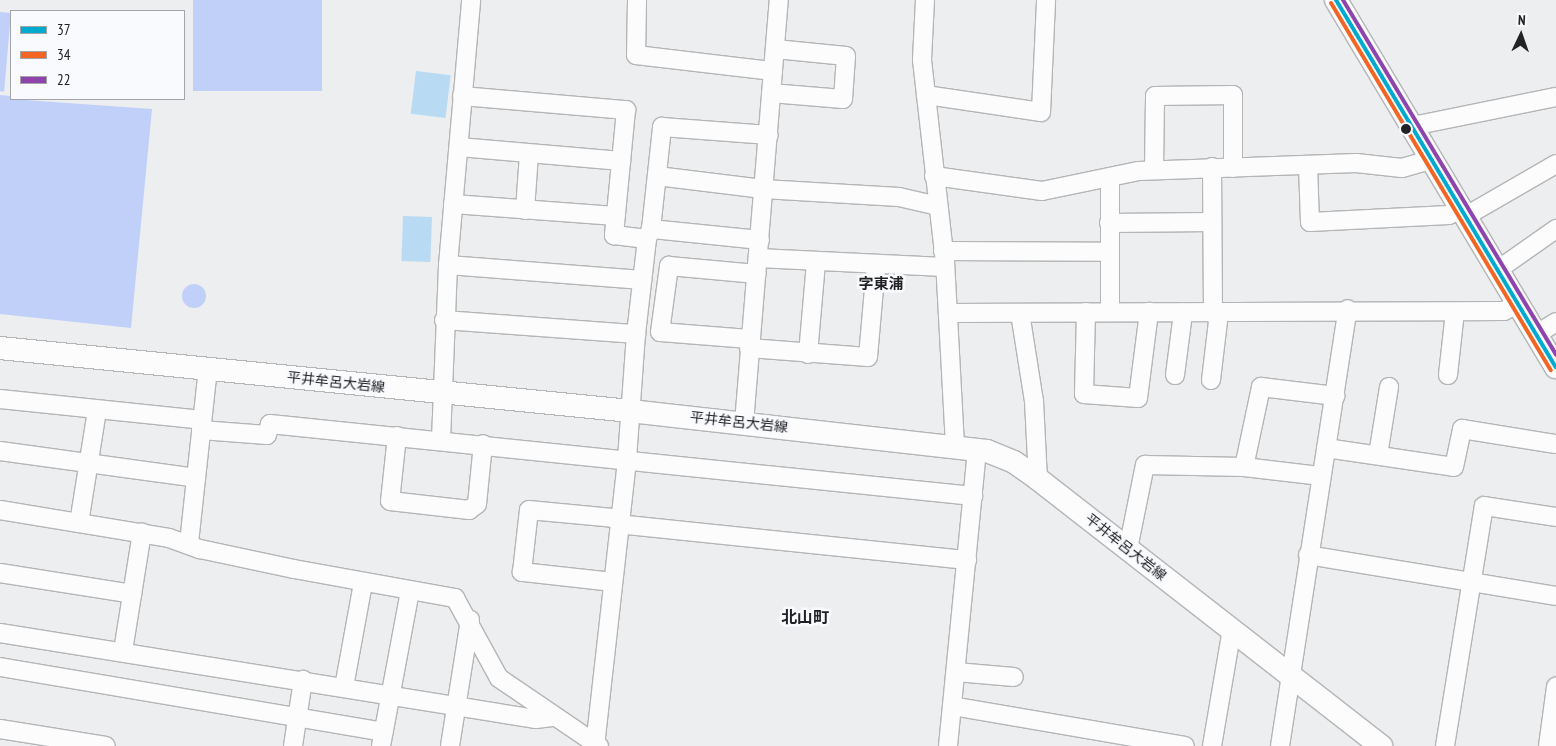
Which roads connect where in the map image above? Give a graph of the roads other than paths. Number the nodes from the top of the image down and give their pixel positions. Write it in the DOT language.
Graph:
graph roads {
  1 [pos="471,0"];
  2 [pos="637,0"];
  3 [pos="779,0"];
  4 [pos="925,0"];
  5 [pos="1046,0"];
  6 [pos="1336,0"];
  7 [pos="775,49"];
  8 [pos="773,71"];
  9 [pos="771,93"];
  10 [pos="926,95"];
  11 [pos="462,96"];
  12 [pos="1556,97"];
  13 [pos="1414,126"];
  14 [pos="769,135"];
  15 [pos="459,148"];
  16 [pos="529,154"];
  17 [pos="1430,160"];
  18 [pos="621,161"];
  19 [pos="1556,164"];
  20 [pos="1308,166"];
  21 [pos="1212,167"];
  22 [pos="1233,168"];
  23 [pos="1154,170"];
  24 [pos="657,176"];
  25 [pos="934,176"];
  26 [pos="1110,177"];
  27 [pos="763,189"];
  28 [pos="453,204"];
  29 [pos="937,206"];
  30 [pos="525,210"];
  31 [pos="1463,212"];
  32 [pos="616,216"];
  33 [pos="1212,222"];
  34 [pos="1110,223"];
  35 [pos="1556,229"];
  36 [pos="649,234"];
  37 [pos="760,240"];
  38 [pos="1110,252"];
  39 [pos="944,259"];
  40 [pos="816,262"];
  41 [pos="448,265"];
  42 [pos="876,265"];
  43 [pos="758,266"];
  44 [pos="1499,269"];
  45 [pos="642,280"];
  46 [pos="1517,304"];
  47 [pos="1348,309"];
  48 [pos="1086,312"];
  49 [pos="1110,312"];
  50 [pos="1149,312"];
  51 [pos="1455,312"];
  52 [pos="948,313"];
  53 [pos="1020,313"];
  54 [pos="1183,313"];
  55 [pos="1216,314"];
  56 [pos="444,320"];
  57 [pos="1556,322"];
  58 [pos="636,334"];
  59 [pos="1536,334"];
  60 [pos="749,344"];
  61 [pos="0,348"];
  62 [pos="808,354"];
  63 [pos="1556,367"];
  64 [pos="208,369"];
  65 [pos="1174,375"];
  66 [pos="1448,375"];
  67 [pos="1211,380"];
  68 [pos="1389,387"];
  69 [pos="444,394"];
  70 [pos="1335,396"];
  71 [pos="0,399"];
  72 [pos="97,410"];
  73 [pos="630,411"];
  74 [pos="744,423"];
  75 [pos="202,425"];
  76 [pos="397,436"];
  77 [pos="441,440"];
  78 [pos="483,444"];
  79 [pos="1556,444"];
  80 [pos="955,446"];
  81 [pos="1326,448"];
  82 [pos="978,449"];
  83 [pos="0,451"];
  84 [pos="1378,455"];
  85 [pos="626,458"];
  86 [pos="88,464"];
  87 [pos="1244,467"];
  88 [pos="1321,476"];
  89 [pos="196,478"];
  90 [pos="1038,479"];
  91 [pos="973,496"];
  92 [pos="0,510"];
  93 [pos="1556,517"];
  94 [pos="620,522"];
  95 [pos="79,523"];
  96 [pos="142,533"];
  97 [pos="189,543"];
  98 [pos="1128,549"];
  99 [pos="1308,555"];
  100 [pos="967,560"];
  101 [pos="0,573"];
  102 [pos="614,582"];
  103 [pos="1470,582"];
  104 [pos="363,583"];
  105 [pos="410,591"];
  106 [pos="132,594"];
  107 [pos="1556,596"];
  108 [pos="470,620"];
  109 [pos="1232,629"];
  110 [pos="0,633"];
  111 [pos="123,651"];
  112 [pos="0,667"];
  113 [pos="956,672"];
  114 [pos="1291,675"];
  115 [pos="1014,677"];
  116 [pos="303,680"];
  117 [pos="344,687"];
  118 [pos="1556,687"];
  119 [pos="391,695"];
  120 [pos="456,705"];
  121 [pos="952,706"];
  122 [pos="298,716"];
  123 [pos="552,717"];
  124 [pos="0,729"];
  125 [pos="382,739"];
  126 [pos="596,745"];
  127 [pos="106,746"];
  128 [pos="293,746"];
  129 [pos="450,746"];
  130 [pos="948,746"];
  131 [pos="1185,746"];
  132 [pos="1212,746"];
  133 [pos="1280,746"];
  134 [pos="1381,746"];
  135 [pos="1445,746"];
  136 [pos="1548,746"];
  1 -- 11 [label="street"];
  2 -- 8 [label="street"];
  3 -- 7 [label="street"];
  4 -- 10 [label="street"];
  5 -- 10 [label="street"];
  6 -- 13 [label="main road"];
  7 -- 8 [label="street"];
  7 -- 9 [label="street"];
  8 -- 9 [label="street"];
  9 -- 14 [label="street"];
  10 -- 25 [label="street"];
  11 -- 15 [label="street"];
  11 -- 18 [label="street"];
  12 -- 13 [label="street"];
  13 -- 17 [label="main road"];
  14 -- 24 [label="street"];
  14 -- 27 [label="street"];
  15 -- 16 [label="street"];
  15 -- 28 [label="street"];
  16 -- 18 [label="street"];
  16 -- 30 [label="street"];
  17 -- 20 [label="street"];
  17 -- 31 [label="main road"];
  18 -- 32 [label="street"];
  19 -- 31 [label="street"];
  20 -- 22 [label="street"];
  20 -- 31 [label="street"];
  21 -- 22 [label="street"];
  21 -- 23 [label="street"];
  21 -- 33 [label="street"];
  22 -- 23 [label="street"];
  23 -- 26 [label="street"];
  24 -- 27 [label="street"];
  24 -- 36 [label="street"];
  25 -- 26 [label="street"];
  25 -- 29 [label="street"];
  26 -- 34 [label="street"];
  27 -- 29 [label="street"];
  27 -- 37 [label="street"];
  28 -- 30 [label="street"];
  28 -- 41 [label="street"];
  29 -- 39 [label="street"];
  30 -- 32 [label="street"];
  31 -- 44 [label="main road"];
  32 -- 36 [label="street"];
  33 -- 34 [label="street"];
  33 -- 55 [label="street"];
  34 -- 38 [label="street"];
  35 -- 44 [label="street"];
  36 -- 37 [label="street"];
  36 -- 45 [label="street"];
  37 -- 43 [label="street"];
  38 -- 39 [label="street"];
  38 -- 49 [label="street"];
  39 -- 42 [label="street"];
  39 -- 52 [label="street"];
  40 -- 42 [label="street"];
  40 -- 43 [label="street"];
  40 -- 62 [label="street"];
  41 -- 45 [label="street"];
  41 -- 56 [label="street"];
  42 -- 62 [label="street"];
  43 -- 60 [label="street"];
  43 -- 60 [label="street"];
  44 -- 46 [label="main road"];
  45 -- 58 [label="street"];
  46 -- 51 [label="street"];
  46 -- 59 [label="main road"];
  47 -- 51 [label="street"];
  47 -- 55 [label="street"];
  47 -- 70 [label="street"];
  48 -- 49 [label="street"];
  48 -- 50 [label="street"];
  48 -- 53 [label="street"];
  49 -- 50 [label="street"];
  50 -- 54 [label="street"];
  51 -- 66 [label="street"];
  52 -- 53 [label="street"];
  52 -- 80 [label="street"];
  53 -- 90 [label="street"];
  54 -- 55 [label="street"];
  54 -- 65 [label="street"];
  55 -- 67 [label="street"];
  56 -- 58 [label="street"];
  56 -- 69 [label="street"];
  57 -- 59 [label="street"];
  58 -- 73 [label="street"];
  59 -- 63 [label="main road"];
  60 -- 62 [label="street"];
  60 -- 74 [label="street"];
  61 -- 64 [label="main road, 平井牟呂大岩線"];
  64 -- 69 [label="main road, 平井牟呂大岩線"];
  64 -- 75 [label="street"];
  68 -- 84 [label="street"];
  69 -- 73 [label="main road, 平井牟呂大岩線"];
  69 -- 77 [label="street"];
  70 -- 81 [label="street"];
  70 -- 87 [label="street"];
  71 -- 72 [label="street"];
  72 -- 75 [label="street"];
  72 -- 86 [label="street"];
  73 -- 74 [label="main road, 平井牟呂大岩線"];
  73 -- 85 [label="street"];
  74 -- 80 [label="main road, 平井牟呂大岩線"];
  75 -- 76 [label="street"];
  75 -- 89 [label="street"];
  76 -- 77 [label="street"];
  76 -- 78 [label="street"];
  77 -- 78 [label="street"];
  78 -- 85 [label="street"];
  79 -- 84 [label="street"];
  80 -- 82 [label="main road, 平井牟呂大岩線"];
  81 -- 84 [label="street"];
  81 -- 88 [label="street"];
  82 -- 90 [label="main road, 平井牟呂大岩線"];
  82 -- 91 [label="street"];
  83 -- 86 [label="street"];
  85 -- 91 [label="street"];
  85 -- 94 [label="street"];
  86 -- 89 [label="street"];
  86 -- 95 [label="street"];
  87 -- 88 [label="street"];
  87 -- 98 [label="street"];
  88 -- 99 [label="street"];
  89 -- 97 [label="street"];
  90 -- 98 [label="main road, 平井牟呂大岩線"];
  91 -- 100 [label="street"];
  92 -- 95 [label="street"];
  93 -- 103 [label="street"];
  94 -- 100 [label="street"];
  94 -- 102 [label="street"];
  94 -- 102 [label="street"];
  95 -- 96 [label="street"];
  96 -- 97 [label="street"];
  96 -- 106 [label="street"];
  97 -- 104 [label="street"];
  98 -- 109 [label="main road, 平井牟呂大岩線"];
  99 -- 103 [label="street"];
  99 -- 114 [label="street"];
  100 -- 113 [label="street"];
  101 -- 106 [label="street"];
  102 -- 126 [label="street"];
  103 -- 107 [label="street"];
  103 -- 135 [label="street"];
  104 -- 105 [label="street"];
  104 -- 117 [label="street"];
  105 -- 108 [label="street"];
  105 -- 119 [label="street"];
  106 -- 111 [label="street"];
  108 -- 120 [label="street"];
  108 -- 123 [label="street"];
  109 -- 114 [label="main road, 平井牟呂大岩線"];
  109 -- 132 [label="street"];
  110 -- 111 [label="street"];
  111 -- 116 [label="street"];
  112 -- 122 [label="street"];
  113 -- 115 [label="street"];
  113 -- 121 [label="street"];
  114 -- 133 [label="street"];
  114 -- 134 [label="main road, 平井牟呂大岩線"];
  116 -- 117 [label="street"];
  116 -- 122 [label="street"];
  117 -- 119 [label="street"];
  118 -- 136 [label="street"];
  119 -- 120 [label="street"];
  119 -- 125 [label="street"];
  120 -- 123 [label="street"];
  120 -- 129 [label="street"];
  121 -- 130 [label="street"];
  121 -- 131 [label="street"];
  122 -- 125 [label="street"];
  122 -- 128 [label="street"];
  123 -- 126 [label="street"];
  124 -- 127 [label="street"];
}
